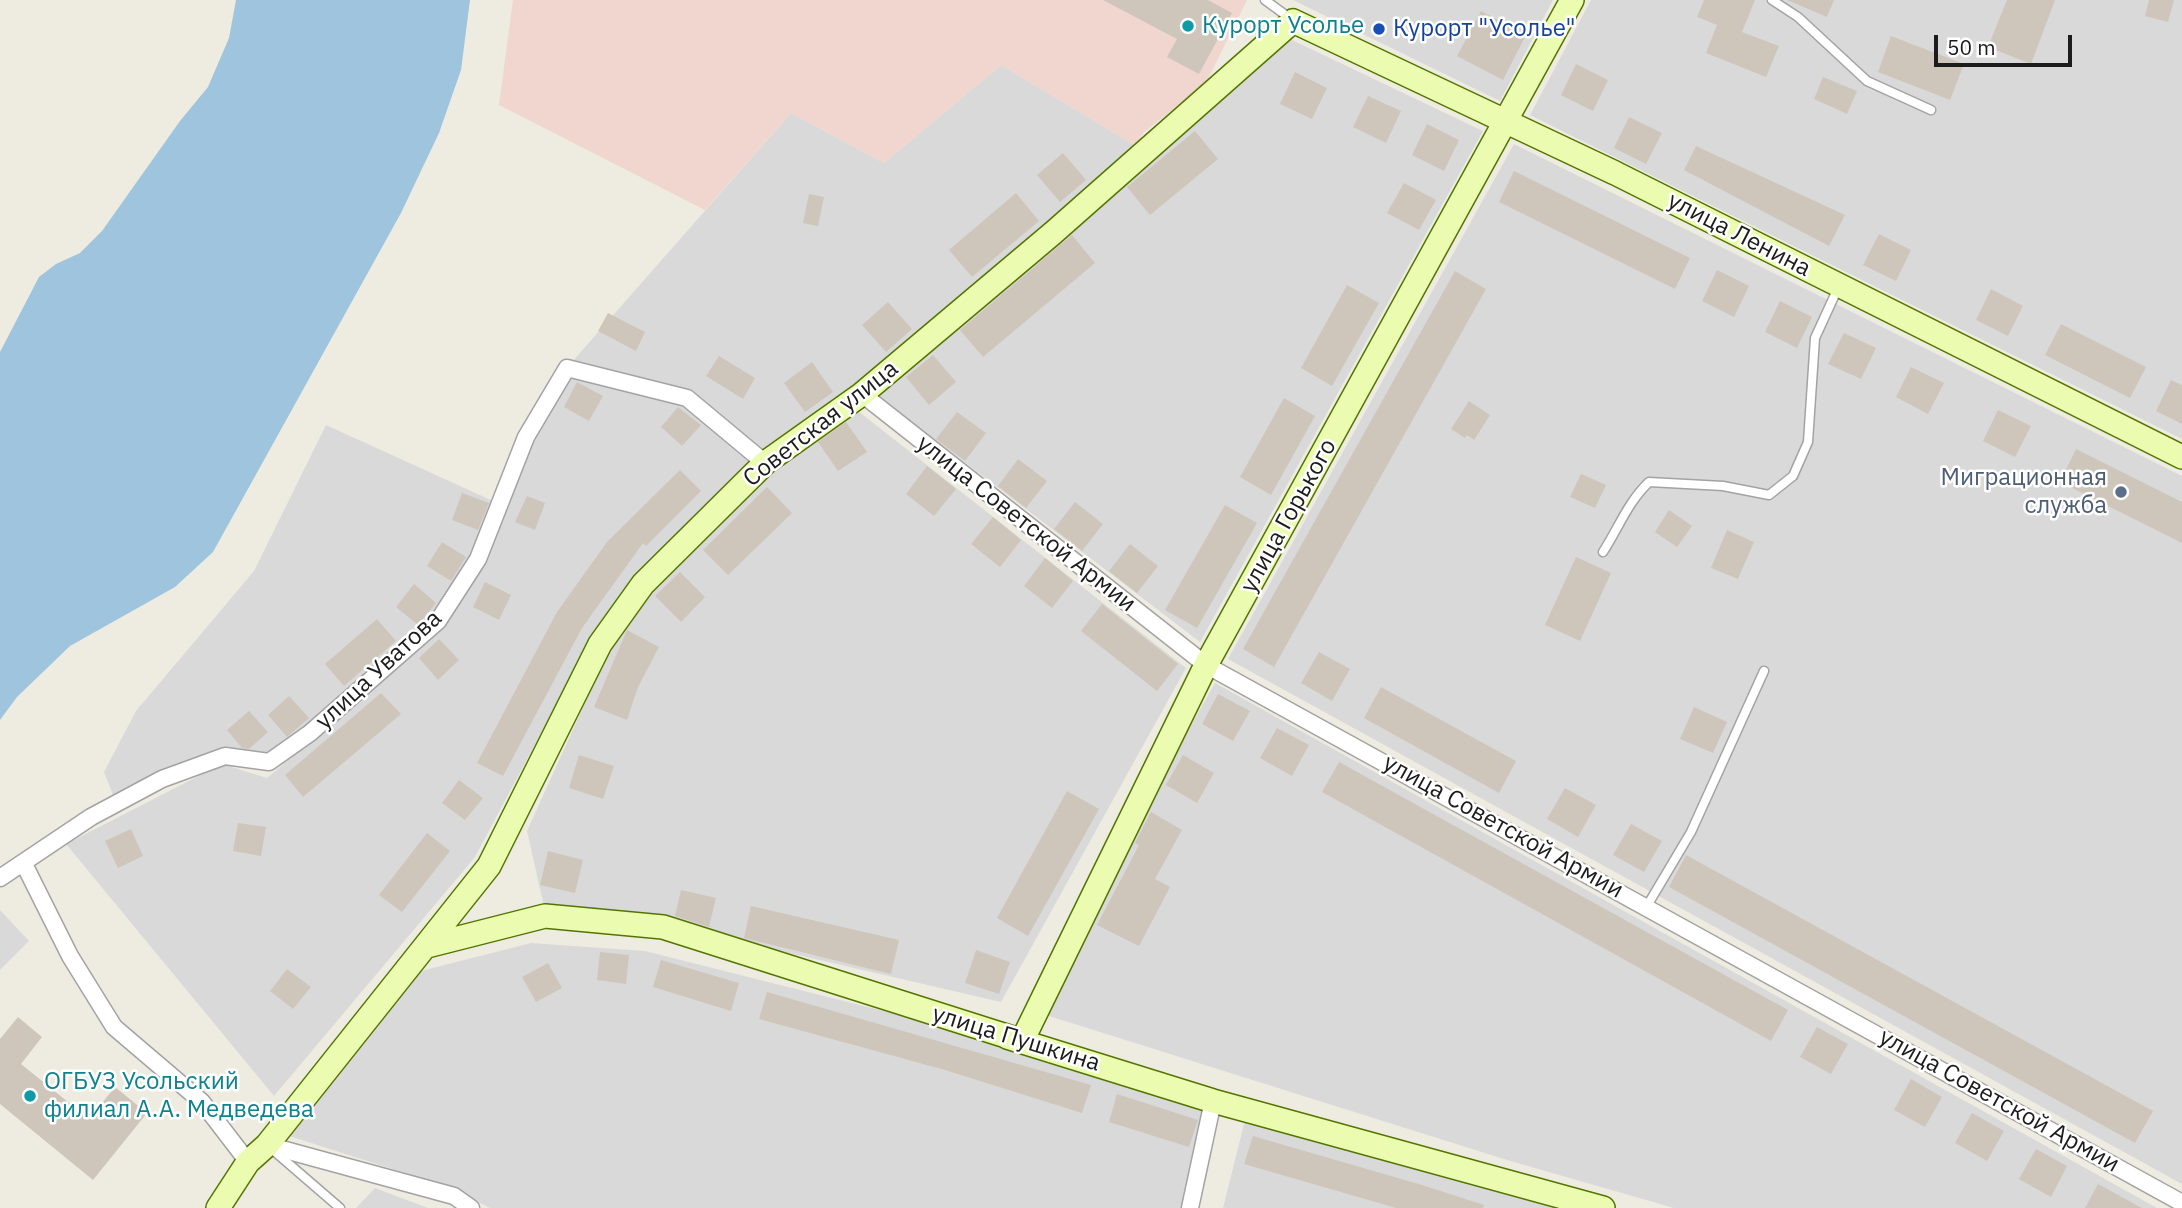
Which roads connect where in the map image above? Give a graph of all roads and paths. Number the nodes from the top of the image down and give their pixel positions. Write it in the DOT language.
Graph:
graph roads {
  1 [pos="1265,0"];
  2 [pos="1572,0"];
  3 [pos="1772,0"];
  4 [pos="1293,21"];
  5 [pos="1931,110"];
  6 [pos="1507,123"];
  7 [pos="1839,285"];
  8 [pos="862,394"];
  9 [pos="2182,457"];
  10 [pos="765,463"];
  11 [pos="1603,552"];
  12 [pos="1206,665"];
  13 [pos="1764,671"];
  14 [pos="24,864"];
  15 [pos="0,878"];
  16 [pos="1647,906"];
  17 [pos="427,946"];
  18 [pos="1021,1041"];
  19 [pos="1213,1101"];
  20 [pos="267,1145"];
  21 [pos="248,1162"];
  22 [pos="2182,1203"];
  23 [pos="218,1208"];
  24 [pos="340,1208"];
  25 [pos="471,1208"];
  26 [pos="1189,1208"];
  27 [pos="1603,1208"];
  1 -- 4 [label="lane"];
  2 -- 6 [label="street, улица Горького"];
  3 -- 5 [label="lane"];
  4 -- 6 [label="street, улица Ленина"];
  4 -- 8 [label="street, Советская улица"];
  6 -- 7 [label="street, улица Ленина"];
  6 -- 12 [label="street, улица Горького"];
  7 -- 9 [label="street, улица Ленина"];
  7 -- 11 [label="lane"];
  8 -- 10 [label="street, Советская улица"];
  8 -- 12 [label="street, улица Советской Армии"];
  10 -- 14 [label="street, улица Уватова"];
  10 -- 17 [label="street, Советская улица"];
  12 -- 16 [label="street, улица Советской Армии"];
  12 -- 18 [label="street, улица Горького"];
  13 -- 16 [label="lane"];
  14 -- 15 [label="street"];
  14 -- 21 [label="street"];
  16 -- 22 [label="street, улица Советской Армии"];
  17 -- 18 [label="street, улица Пушкина"];
  17 -- 20 [label="street, Советская улица"];
  18 -- 19 [label="street, улица Пушкина"];
  19 -- 26 [label="street"];
  19 -- 27 [label="street, улица Пушкина"];
  20 -- 21 [label="street, Советская улица"];
  20 -- 24 [label="lane"];
  20 -- 25 [label="street"];
  21 -- 23 [label="street, Советская улица"];
}
